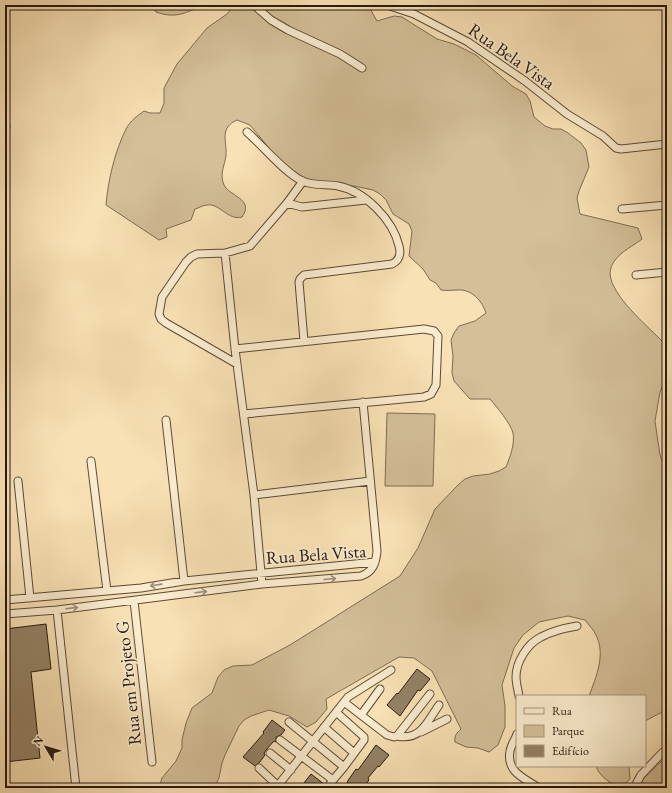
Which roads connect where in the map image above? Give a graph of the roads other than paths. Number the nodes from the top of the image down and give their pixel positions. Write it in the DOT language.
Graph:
graph roads {
  1 [pos="254,5"];
  2 [pos="387,5"];
  3 [pos="362,68"];
  4 [pos="248,132"];
  5 [pos="667,144"];
  6 [pos="303,181"];
  7 [pos="366,200"];
  8 [pos="287,203"];
  9 [pos="667,205"];
  10 [pos="622,209"];
  11 [pos="225,253"];
  12 [pos="667,272"];
  13 [pos="636,274"];
  14 [pos="304,341"];
  15 [pos="234,349"];
  16 [pos="237,364"];
  17 [pos="362,402"];
  18 [pos="244,414"];
  19 [pos="166,420"];
  20 [pos="91,461"];
  21 [pos="18,481"];
  22 [pos="370,481"];
  23 [pos="254,495"];
  24 [pos="375,562"];
  25 [pos="261,573"];
  26 [pos="184,581"];
  27 [pos="262,584"];
  28 [pos="141,588"];
  29 [pos="107,591"];
  30 [pos="30,598"];
  31 [pos="5,600"];
  32 [pos="142,600"];
  33 [pos="134,601"];
  34 [pos="57,610"];
  35 [pos="5,614"];
  36 [pos="577,626"];
  37 [pos="391,670"];
  38 [pos="380,689"];
  39 [pos="430,694"];
  40 [pos="518,695"];
  41 [pos="344,702"];
  42 [pos="439,705"];
  43 [pos="336,712"];
  44 [pos="361,715"];
  45 [pos="447,719"];
  46 [pos="289,722"];
  47 [pos="324,727"];
  48 [pos="420,732"];
  49 [pos="398,736"];
  50 [pos="516,736"];
  51 [pos="280,740"];
  52 [pos="312,741"];
  53 [pos="667,750"];
  54 [pos="270,753"];
  55 [pos="354,753"];
  56 [pos="301,756"];
  57 [pos="152,762"];
  58 [pos="344,767"];
  59 [pos="259,768"];
  60 [pos="291,770"];
  61 [pos="333,780"];
  62 [pos="277,787"];
  63 [pos="76,788"];
  64 [pos="327,788"];
  65 [pos="538,788"];
  66 [pos="634,788"];
  1 -- 3 [label="street"];
  2 -- 5 [label="street, Rua Bela Vista"];
  4 -- 6 [label="street"];
  6 -- 7 [label="street"];
  6 -- 8 [label="street"];
  7 -- 8 [label="street"];
  7 -- 14 [label="street"];
  8 -- 11 [label="street"];
  9 -- 10 [label="street"];
  11 -- 15 [label="street"];
  11 -- 16 [label="street"];
  12 -- 13 [label="street"];
  14 -- 15 [label="street"];
  14 -- 17 [label="street"];
  15 -- 16 [label="street"];
  16 -- 18 [label="street"];
  17 -- 18 [label="street"];
  17 -- 22 [label="street"];
  18 -- 23 [label="street"];
  19 -- 26 [label="street"];
  20 -- 29 [label="street"];
  21 -- 30 [label="street"];
  22 -- 23 [label="street"];
  22 -- 24 [label="street"];
  23 -- 25 [label="street"];
  24 -- 25 [label="street, Rua Bela Vista"];
  27 -- 24 [label="street, Rua Bela Vista, one-way"];
  25 -- 26 [label="street, Rua Bela Vista"];
  25 -- 27 [label="street"];
  26 -- 28 [label="street, Rua Bela Vista, one-way"];
  32 -- 27 [label="street, Rua Bela Vista, one-way"];
  28 -- 29 [label="street, Rua Bela Vista"];
  28 -- 32 [label="street"];
  29 -- 30 [label="street, Rua Bela Vista"];
  30 -- 31 [label="street, Rua Bela Vista"];
  32 -- 33 [label="street, Rua Bela Vista"];
  34 -- 33 [label="street, Rua Bela Vista, one-way"];
  33 -- 57 [label="street, Rua em Projeto G"];
  34 -- 35 [label="street, Rua Bela Vista"];
  34 -- 63 [label="street"];
  36 -- 40 [label="street"];
  37 -- 41 [label="street"];
  38 -- 44 [label="street"];
  39 -- 49 [label="street"];
  41 -- 43 [label="street"];
  41 -- 44 [label="street"];
  42 -- 48 [label="street"];
  43 -- 47 [label="street"];
  43 -- 55 [label="street"];
  44 -- 49 [label="street"];
  45 -- 48 [label="street"];
  46 -- 52 [label="street"];
  47 -- 52 [label="street"];
  47 -- 55 [label="street"];
  48 -- 49 [label="street"];
  50 -- 65 [label="street"];
  51 -- 56 [label="street"];
  52 -- 56 [label="street"];
  52 -- 58 [label="street"];
  53 -- 66 [label="street"];
  54 -- 60 [label="street"];
  55 -- 58 [label="street"];
  56 -- 60 [label="street"];
  56 -- 61 [label="street"];
  58 -- 61 [label="street"];
  59 -- 62 [label="street"];
  60 -- 62 [label="street"];
  61 -- 64 [label="street"];
}
